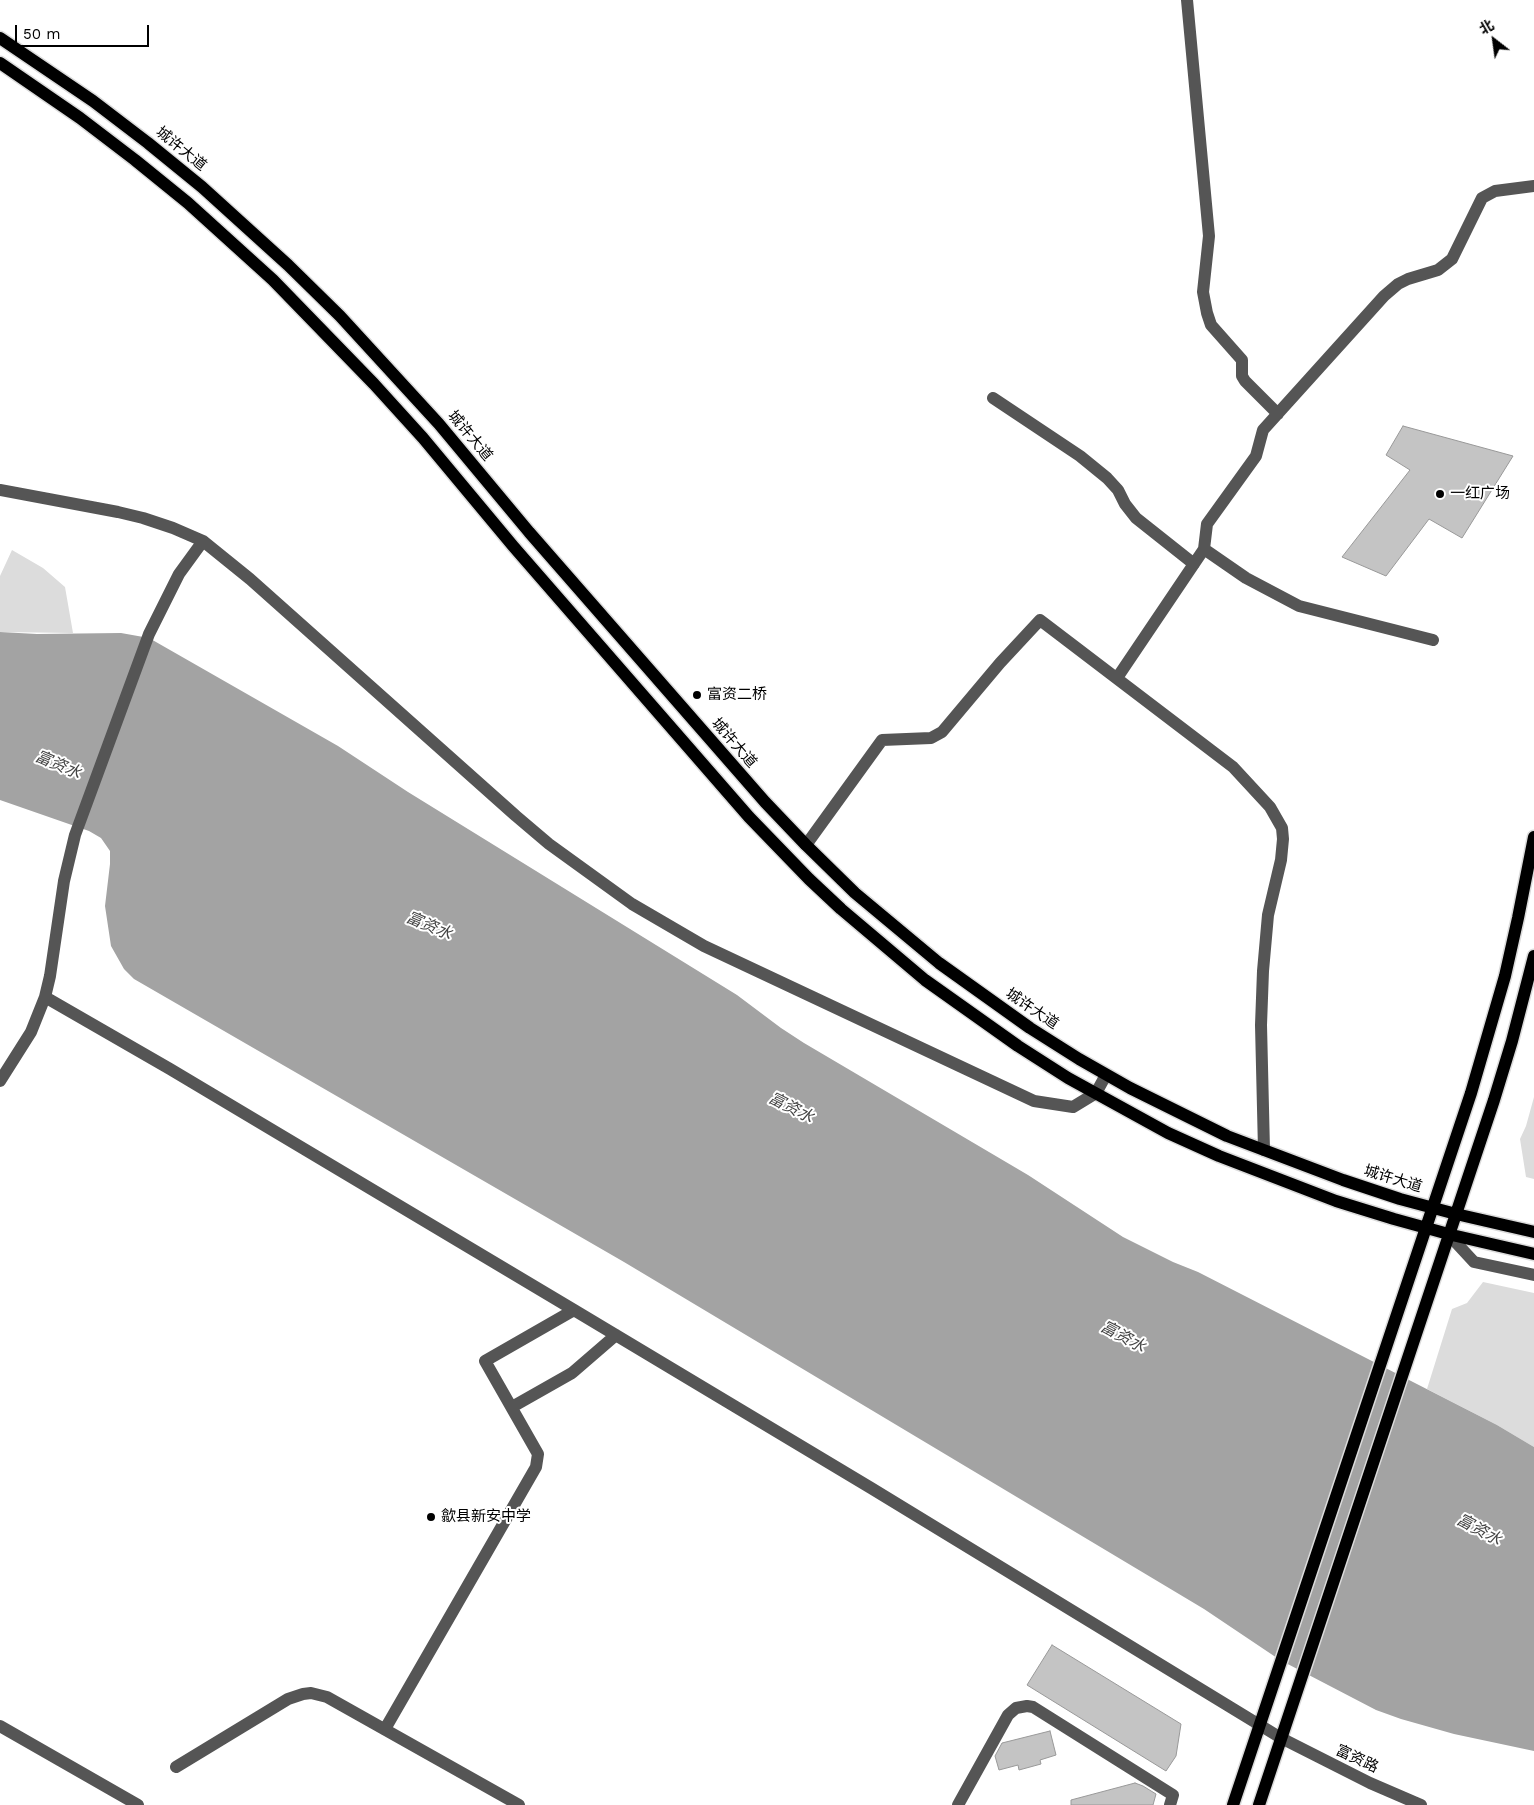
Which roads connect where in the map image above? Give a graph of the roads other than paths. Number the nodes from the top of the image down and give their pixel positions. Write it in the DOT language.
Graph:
graph roads {
  1 [pos="1187,0"];
  2 [pos="0,38"];
  3 [pos="0,63"];
  4 [pos="1534,186"];
  5 [pos="993,398"];
  6 [pos="1278,414"];
  7 [pos="0,490"];
  8 [pos="203,541"];
  9 [pos="1204,549"];
  10 [pos="1194,564"];
  11 [pos="1433,640"];
  12 [pos="1117,678"];
  13 [pos="1534,837"];
  14 [pos="806,845"];
  15 [pos="1534,956"];
  16 [pos="45,997"];
  17 [pos="1106,1075"];
  18 [pos="0,1081"];
  19 [pos="1096,1093"];
  20 [pos="1264,1150"];
  21 [pos="1432,1208"];
  22 [pos="1456,1214"];
  23 [pos="1426,1228"];
  24 [pos="1534,1232"];
  25 [pos="1449,1235"];
  26 [pos="1534,1254"];
  27 [pos="1534,1275"];
  28 [pos="574,1310"];
  29 [pos="616,1335"];
  30 [pos="512,1408"];
  31 [pos="0,1726"];
  32 [pos="1260,1726"];
  33 [pos="386,1729"];
  34 [pos="1281,1738"];
  35 [pos="176,1767"];
  36 [pos="138,1805"];
  37 [pos="519,1805"];
  38 [pos="958,1805"];
  39 [pos="1170,1805"];
  40 [pos="1233,1805"];
  41 [pos="1259,1805"];
  42 [pos="1421,1805"];
  1 -- 6 [label="street"];
  2 -- 14 [label="main road, 城许大道"];
  3 -- 19 [label="main road"];
  4 -- 6 [label="street"];
  5 -- 10 [label="street"];
  6 -- 9 [label="street"];
  7 -- 8 [label="street"];
  8 -- 16 [label="street"];
  8 -- 19 [label="street"];
  9 -- 10 [label="street"];
  9 -- 11 [label="street"];
  10 -- 12 [label="street"];
  12 -- 14 [label="street"];
  12 -- 20 [label="street"];
  13 -- 21 [label="main road"];
  14 -- 17 [label="main road, 城许大道"];
  15 -- 22 [label="main road"];
  16 -- 18 [label="street"];
  16 -- 28 [label="street, 富资路"];
  17 -- 19 [label="street"];
  17 -- 20 [label="main road, 城许大道"];
  19 -- 23 [label="main road"];
  20 -- 21 [label="main road, 城许大道"];
  21 -- 22 [label="main road, 城许大道"];
  21 -- 23 [label="main road"];
  22 -- 24 [label="main road, 城许大道"];
  22 -- 25 [label="main road"];
  23 -- 25 [label="main road"];
  23 -- 32 [label="main road"];
  25 -- 26 [label="main road"];
  25 -- 27 [label="street"];
  25 -- 34 [label="main road"];
  28 -- 29 [label="street, 富资路"];
  28 -- 30 [label="street"];
  29 -- 30 [label="street"];
  29 -- 32 [label="street, 富资路"];
  30 -- 33 [label="street"];
  31 -- 36 [label="street"];
  32 -- 34 [label="street, 富资路"];
  32 -- 40 [label="main road"];
  33 -- 35 [label="street"];
  33 -- 37 [label="street"];
  34 -- 41 [label="main road"];
  34 -- 42 [label="street, 富资路"];
  38 -- 39 [label="street"];
}
